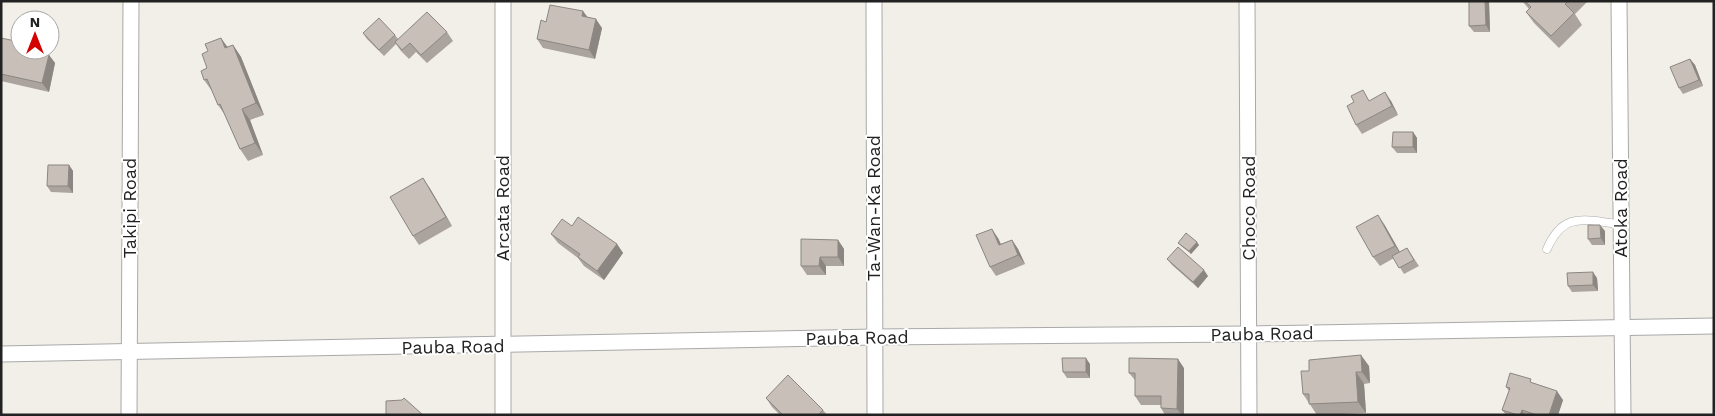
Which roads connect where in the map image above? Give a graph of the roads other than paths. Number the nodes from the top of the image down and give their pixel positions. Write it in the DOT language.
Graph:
graph roads {
  1 [pos="131,1"];
  2 [pos="503,1"];
  3 [pos="874,1"];
  4 [pos="1247,1"];
  5 [pos="1619,1"];
  6 [pos="1621,224"];
  7 [pos="1547,249"];
  8 [pos="1714,326"];
  9 [pos="1621,328"];
  10 [pos="1250,334"];
  11 [pos="874,337"];
  12 [pos="503,346"];
  13 [pos="129,352"];
  14 [pos="1,354"];
  15 [pos="129,415"];
  16 [pos="503,415"];
  17 [pos="875,415"];
  18 [pos="1249,415"];
  19 [pos="1623,415"];
  1 -- 13 [label="street, Takipi Road"];
  2 -- 12 [label="street, Arcata Road"];
  3 -- 11 [label="street, Ta-Wan-Ka Road"];
  4 -- 10 [label="street, Choco Road"];
  5 -- 6 [label="street, Atoka Road"];
  6 -- 7 [label="lane"];
  6 -- 9 [label="street, Atoka Road"];
  8 -- 9 [label="street, Pauba Road"];
  9 -- 10 [label="street, Pauba Road"];
  9 -- 19 [label="street, Atoka Road"];
  10 -- 11 [label="street, Pauba Road"];
  10 -- 18 [label="street, Choco Road"];
  11 -- 12 [label="street, Pauba Road"];
  11 -- 17 [label="street, Ta-Wan-Ka Road"];
  12 -- 13 [label="street, Pauba Road"];
  12 -- 16 [label="street, Arcata Road"];
  13 -- 14 [label="street, Pauba Road"];
  13 -- 15 [label="street, Takipi Road"];
}
